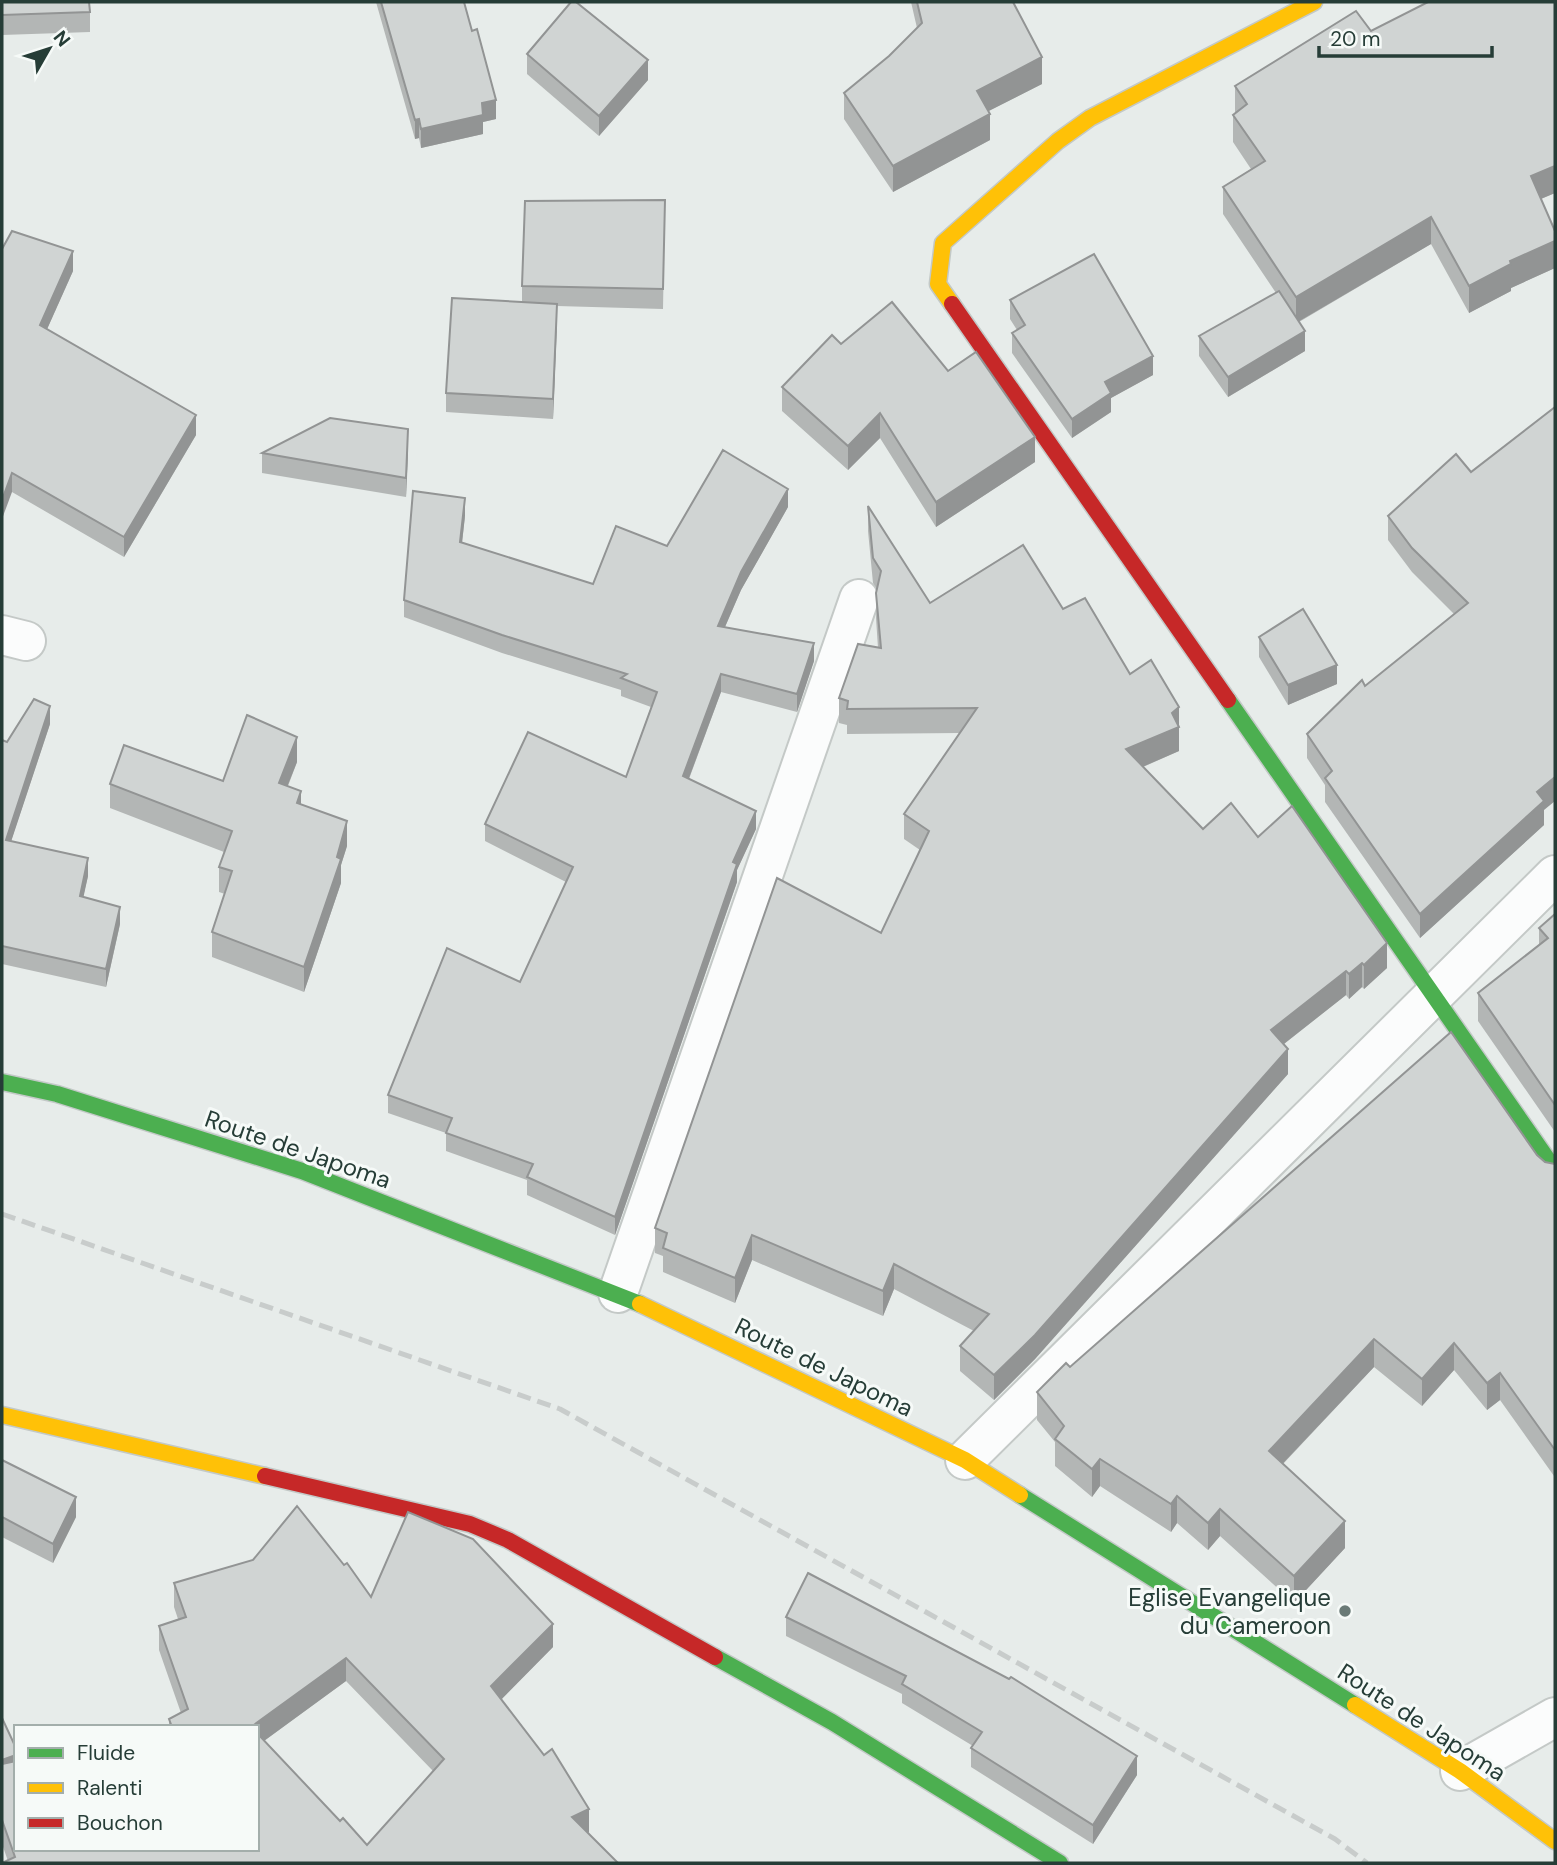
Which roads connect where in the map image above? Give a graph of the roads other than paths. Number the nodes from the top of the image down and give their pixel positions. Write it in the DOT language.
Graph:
graph roads {
  1 [pos="1314,2"];
  2 [pos="859,599"];
  3 [pos="1555,875"];
  4 [pos="1434,996"];
  5 [pos="2,1082"];
  6 [pos="1555,1170"];
  7 [pos="618,1293"];
  8 [pos="2,1415"];
  9 [pos="965,1460"];
  10 [pos="1555,1717"];
  11 [pos="1460,1771"];
  12 [pos="1555,1841"];
  13 [pos="1060,1863"];
  1 -- 4 [label="street"];
  2 -- 7 [label="street"];
  3 -- 4 [label="street"];
  4 -- 6 [label="street"];
  4 -- 9 [label="street"];
  5 -- 7 [label="street, Route de Japoma"];
  7 -- 9 [label="street, Route de Japoma"];
  8 -- 13 [label="street"];
  9 -- 11 [label="street, Route de Japoma"];
  10 -- 11 [label="street"];
  11 -- 12 [label="street, Route de Japoma"];
}
